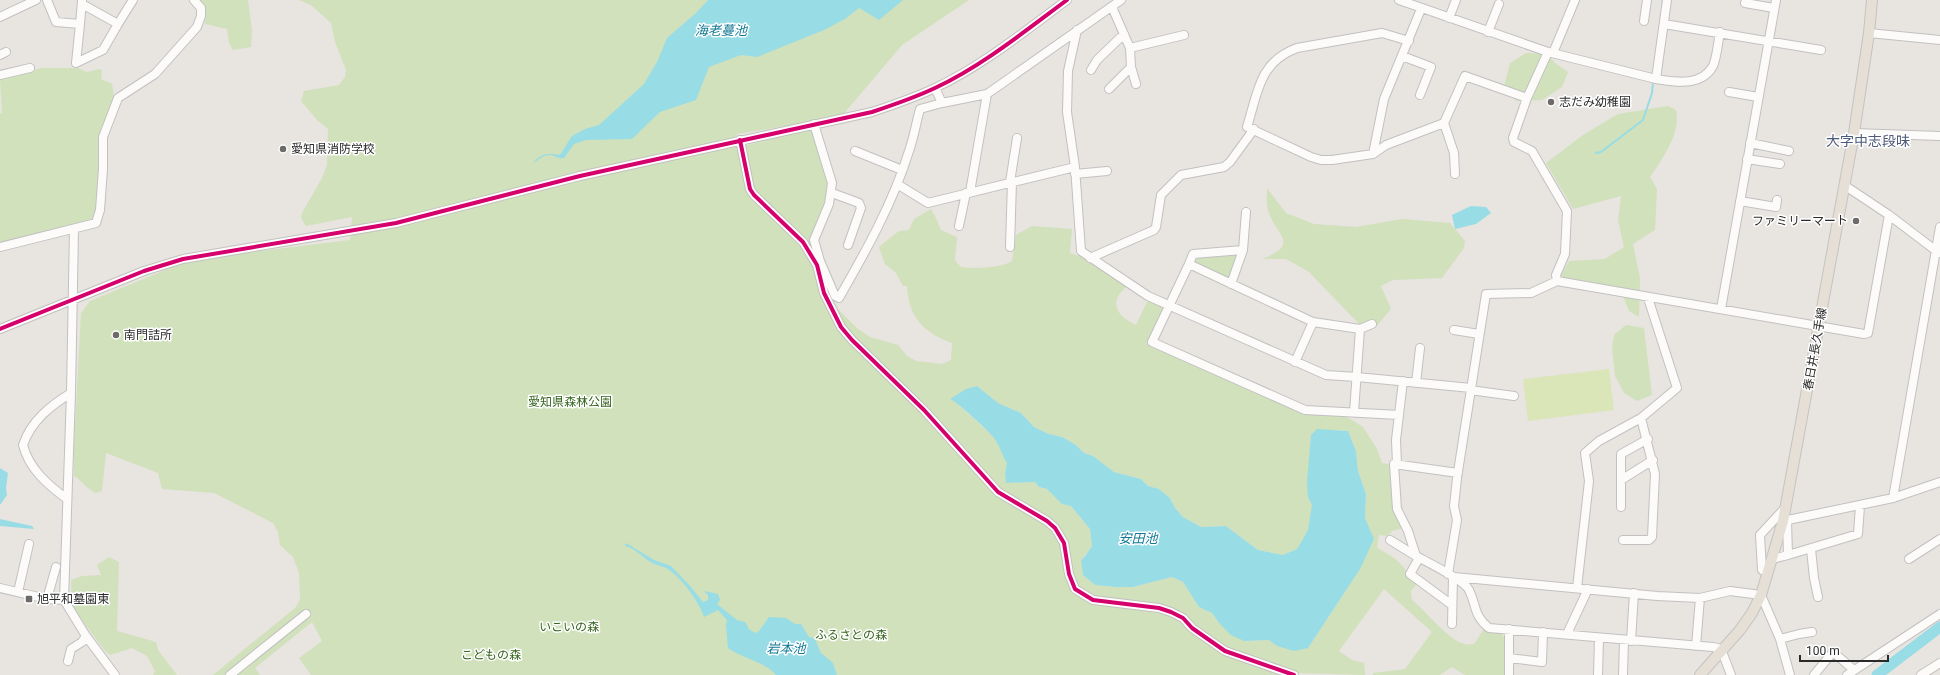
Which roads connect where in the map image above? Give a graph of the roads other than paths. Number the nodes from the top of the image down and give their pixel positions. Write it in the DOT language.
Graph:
graph roads {
  1 [pos="36,0"];
  2 [pos="47,0"];
  3 [pos="134,0"];
  4 [pos="194,0"];
  5 [pos="1067,0"];
  6 [pos="1121,0"];
  7 [pos="1399,0"];
  8 [pos="1456,0"];
  9 [pos="1575,0"];
  10 [pos="1647,0"];
  11 [pos="1666,0"];
  12 [pos="1872,0"];
  13 [pos="82,2"];
  14 [pos="1745,3"];
  15 [pos="1499,4"];
  16 [pos="1775,4"];
  17 [pos="1112,7"];
  18 [pos="1421,9"];
  19 [pos="0,17"];
  20 [pos="1449,18"];
  21 [pos="1644,20"];
  22 [pos="80,24"];
  23 [pos="118,24"];
  24 [pos="1664,24"];
  25 [pos="1077,30"];
  26 [pos="1488,32"];
  27 [pos="1720,32"];
  28 [pos="1869,33"];
  29 [pos="1124,34"];
  30 [pos="1184,35"];
  31 [pos="1940,40"];
  32 [pos="1409,41"];
  33 [pos="1768,41"];
  34 [pos="1130,48"];
  35 [pos="1821,50"];
  36 [pos="1551,52"];
  37 [pos="1402,56"];
  38 [pos="1131,67"];
  39 [pos="30,68"];
  40 [pos="1091,70"];
  41 [pos="0,75"];
  42 [pos="1654,79"];
  43 [pos="1136,84"];
  44 [pos="935,88"];
  45 [pos="1109,89"];
  46 [pos="1729,92"];
  47 [pos="987,94"];
  48 [pos="1420,95"];
  49 [pos="1758,97"];
  50 [pos="1527,98"];
  51 [pos="942,103"];
  52 [pos="1444,123"];
  53 [pos="814,124"];
  54 [pos="1254,129"];
  55 [pos="1854,133"];
  56 [pos="1940,136"];
  57 [pos="1017,138"];
  58 [pos="740,140"];
  59 [pos="1750,143"];
  60 [pos="1789,150"];
  61 [pos="855,151"];
  62 [pos="1373,154"];
  63 [pos="1747,159"];
  64 [pos="1780,164"];
  65 [pos="902,170"];
  66 [pos="1075,170"];
  67 [pos="1107,171"];
  68 [pos="1455,174"];
  69 [pos="1011,182"];
  70 [pos="897,184"];
  71 [pos="1844,185"];
  72 [pos="968,192"];
  73 [pos="832,193"];
  74 [pos="1777,200"];
  75 [pos="1740,201"];
  76 [pos="1246,212"];
  77 [pos="1889,215"];
  78 [pos="959,226"];
  79 [pos="1940,227"];
  80 [pos="74,229"];
  81 [pos="848,245"];
  82 [pos="0,247"];
  83 [pos="1010,247"];
  84 [pos="1243,250"];
  85 [pos="1938,252"];
  86 [pos="1090,258"];
  87 [pos="819,264"];
  88 [pos="1188,264"];
  89 [pos="1557,281"];
  90 [pos="1231,284"];
  91 [pos="1648,298"];
  92 [pos="73,300"];
  93 [pos="1169,306"];
  94 [pos="1721,309"];
  95 [pos="1313,322"];
  96 [pos="1372,324"];
  97 [pos="1819,327"];
  98 [pos="0,329"];
  99 [pos="1360,329"];
  100 [pos="1454,330"];
  101 [pos="1479,334"];
  102 [pos="1420,348"];
  103 [pos="1295,362"];
  104 [pos="1357,376"];
  105 [pos="1403,381"];
  106 [pos="1416,383"];
  107 [pos="1470,389"];
  108 [pos="71,393"];
  109 [pos="1514,396"];
  110 [pos="1354,412"];
  111 [pos="1399,415"];
  112 [pos="1641,418"];
  113 [pos="1648,439"];
  114 [pos="1653,460"];
  115 [pos="1397,464"];
  116 [pos="1458,473"];
  117 [pos="1621,480"];
  118 [pos="1940,482"];
  119 [pos="1893,498"];
  120 [pos="67,499"];
  121 [pos="1621,506"];
  122 [pos="1860,506"];
  123 [pos="1785,508"];
  124 [pos="1785,521"];
  125 [pos="1940,539"];
  126 [pos="1390,540"];
  127 [pos="1624,540"];
  128 [pos="29,544"];
  129 [pos="1811,549"];
  130 [pos="1788,555"];
  131 [pos="1418,557"];
  132 [pos="1909,558"];
  133 [pos="1772,559"];
  134 [pos="56,567"];
  135 [pos="1768,572"];
  136 [pos="1450,576"];
  137 [pos="0,588"];
  138 [pos="1577,588"];
  139 [pos="1588,589"];
  140 [pos="18,592"];
  141 [pos="1634,594"];
  142 [pos="1761,595"];
  143 [pos="1818,597"];
  144 [pos="1700,598"];
  145 [pos="47,599"];
  146 [pos="64,600"];
  147 [pos="1452,605"];
  148 [pos="306,614"];
  149 [pos="1940,614"];
  150 [pos="1452,624"];
  151 [pos="1509,629"];
  152 [pos="1543,632"];
  153 [pos="1812,632"];
  154 [pos="1567,634"];
  155 [pos="86,636"];
  156 [pos="1599,638"];
  157 [pos="1780,639"];
  158 [pos="1628,641"];
  159 [pos="1696,646"];
  160 [pos="1721,649"];
  161 [pos="1509,658"];
  162 [pos="68,661"];
  163 [pos="1940,663"];
  164 [pos="1850,673"];
  165 [pos="115,675"];
  166 [pos="230,675"];
  167 [pos="1294,675"];
  168 [pos="1509,675"];
  169 [pos="1598,675"];
  170 [pos="1623,675"];
  171 [pos="1700,675"];
  172 [pos="1731,675"];
  173 [pos="1790,675"];
  174 [pos="1814,675"];
  175 [pos="1921,675"];
  1 -- 19 [label="street"];
  2 -- 22 [label="street"];
  3 -- 23 [label="street"];
  4 -- 80 [label="street"];
  5 -- 44 [label="street"];
  6 -- 17 [label="street"];
  7 -- 18 [label="street"];
  8 -- 20 [label="street"];
  9 -- 36 [label="street"];
  10 -- 21 [label="street"];
  11 -- 24 [label="street"];
  12 -- 28 [label="main road, 春日井長久手線"];
  13 -- 22 [label="street"];
  13 -- 23 [label="street"];
  14 -- 16 [label="street"];
  15 -- 26 [label="street"];
  16 -- 33 [label="street"];
  17 -- 25 [label="street"];
  17 -- 29 [label="street"];
  18 -- 20 [label="street"];
  18 -- 32 [label="street"];
  20 -- 26 [label="street"];
  22 -- 23 [label="street"];
  24 -- 27 [label="street"];
  24 -- 42 [label="street"];
  25 -- 47 [label="street"];
  25 -- 66 [label="street"];
  26 -- 36 [label="street"];
  27 -- 33 [label="street"];
  27 -- 42 [label="street"];
  28 -- 31 [label="street"];
  28 -- 55 [label="main road, 春日井長久手線"];
  29 -- 34 [label="street"];
  29 -- 40 [label="street"];
  30 -- 34 [label="street"];
  32 -- 37 [label="street"];
  32 -- 54 [label="street"];
  33 -- 35 [label="street"];
  33 -- 49 [label="street"];
  34 -- 38 [label="street"];
  36 -- 42 [label="street"];
  36 -- 50 [label="street"];
  37 -- 48 [label="street"];
  37 -- 62 [label="street"];
  38 -- 43 [label="street"];
  38 -- 45 [label="street"];
  39 -- 41 [label="street"];
  44 -- 51 [label="street"];
  44 -- 53 [label="street"];
  46 -- 49 [label="street"];
  47 -- 51 [label="street"];
  47 -- 72 [label="street"];
  49 -- 59 [label="street"];
  50 -- 52 [label="street"];
  50 -- 89 [label="street"];
  51 -- 65 [label="street"];
  52 -- 62 [label="street"];
  52 -- 68 [label="street"];
  53 -- 58 [label="street"];
  53 -- 73 [label="street"];
  54 -- 62 [label="street"];
  54 -- 86 [label="street"];
  55 -- 56 [label="street"];
  55 -- 71 [label="main road, 春日井長久手線"];
  57 -- 69 [label="street"];
  58 -- 87 [label="street"];
  58 -- 92 [label="street"];
  59 -- 60 [label="street"];
  59 -- 63 [label="street"];
  61 -- 65 [label="street"];
  63 -- 64 [label="street"];
  63 -- 75 [label="street"];
  65 -- 70 [label="street"];
  66 -- 67 [label="street"];
  66 -- 69 [label="street"];
  66 -- 86 [label="street"];
  69 -- 72 [label="street"];
  69 -- 83 [label="street"];
  70 -- 72 [label="street"];
  70 -- 87 [label="street"];
  71 -- 77 [label="street"];
  71 -- 97 [label="main road, 春日井長久手線"];
  72 -- 78 [label="street"];
  73 -- 81 [label="street"];
  73 -- 87 [label="street"];
  74 -- 75 [label="street"];
  75 -- 94 [label="street"];
  76 -- 84 [label="street"];
  77 -- 85 [label="street"];
  77 -- 97 [label="street"];
  79 -- 85 [label="street"];
  80 -- 82 [label="street"];
  80 -- 92 [label="street"];
  84 -- 88 [label="street"];
  84 -- 90 [label="street"];
  85 -- 119 [label="street"];
  86 -- 93 [label="street"];
  87 -- 167 [label="street"];
  88 -- 90 [label="street"];
  88 -- 93 [label="street"];
  89 -- 91 [label="street"];
  89 -- 101 [label="street"];
  90 -- 95 [label="street"];
  91 -- 94 [label="street"];
  91 -- 112 [label="street"];
  92 -- 98 [label="street"];
  92 -- 108 [label="street"];
  93 -- 103 [label="street"];
  93 -- 110 [label="street"];
  94 -- 97 [label="street"];
  95 -- 99 [label="street"];
  95 -- 103 [label="street"];
  96 -- 99 [label="street"];
  97 -- 123 [label="main road, 春日井長久手線"];
  99 -- 104 [label="street"];
  100 -- 101 [label="street"];
  101 -- 107 [label="street"];
  102 -- 106 [label="street"];
  103 -- 104 [label="street"];
  104 -- 105 [label="street"];
  104 -- 110 [label="street"];
  105 -- 106 [label="street"];
  105 -- 111 [label="street"];
  106 -- 107 [label="street"];
  107 -- 109 [label="street"];
  107 -- 116 [label="street"];
  108 -- 120 [label="street"];
  108 -- 120 [label="street"];
  110 -- 111 [label="street"];
  111 -- 115 [label="street"];
  112 -- 113 [label="street"];
  112 -- 138 [label="street"];
  113 -- 114 [label="street"];
  113 -- 117 [label="street"];
  114 -- 117 [label="street"];
  114 -- 127 [label="street"];
  115 -- 116 [label="street"];
  115 -- 131 [label="street"];
  116 -- 136 [label="street"];
  117 -- 121 [label="street"];
  118 -- 119 [label="street"];
  119 -- 122 [label="street"];
  120 -- 146 [label="street"];
  122 -- 124 [label="street"];
  122 -- 129 [label="street"];
  123 -- 124 [label="main road, 春日井長久手線"];
  123 -- 135 [label="street"];
  124 -- 130 [label="street"];
  124 -- 133 [label="main road, 春日井長久手線"];
  125 -- 132 [label="street"];
  126 -- 131 [label="street"];
  128 -- 140 [label="street"];
  129 -- 130 [label="street"];
  129 -- 143 [label="street"];
  130 -- 133 [label="street"];
  131 -- 136 [label="street"];
  131 -- 147 [label="street"];
  133 -- 135 [label="main road, 春日井長久手線"];
  134 -- 145 [label="street"];
  135 -- 142 [label="main road, 春日井長久手線"];
  136 -- 138 [label="street"];
  136 -- 147 [label="street"];
  136 -- 151 [label="street"];
  137 -- 140 [label="street"];
  138 -- 139 [label="street"];
  139 -- 141 [label="street"];
  139 -- 154 [label="street"];
  140 -- 145 [label="street"];
  141 -- 144 [label="street"];
  141 -- 158 [label="street"];
  142 -- 144 [label="street"];
  142 -- 157 [label="street"];
  142 -- 160 [label="main road, 春日井長久手線"];
  144 -- 159 [label="street"];
  145 -- 146 [label="street"];
  146 -- 155 [label="street"];
  147 -- 150 [label="street"];
  148 -- 166 [label="street"];
  149 -- 164 [label="street"];
  151 -- 152 [label="street"];
  151 -- 161 [label="street"];
  152 -- 154 [label="street"];
  152 -- 161 [label="street"];
  153 -- 157 [label="street"];
  154 -- 156 [label="street"];
  155 -- 162 [label="street"];
  155 -- 165 [label="street"];
  156 -- 158 [label="street"];
  156 -- 169 [label="street"];
  157 -- 173 [label="street"];
  158 -- 159 [label="street"];
  158 -- 170 [label="street"];
  159 -- 160 [label="street"];
  160 -- 171 [label="main road, 春日井長久手線"];
  160 -- 172 [label="street"];
  161 -- 168 [label="street"];
  163 -- 175 [label="street"];
  164 -- 174 [label="street"];
}
